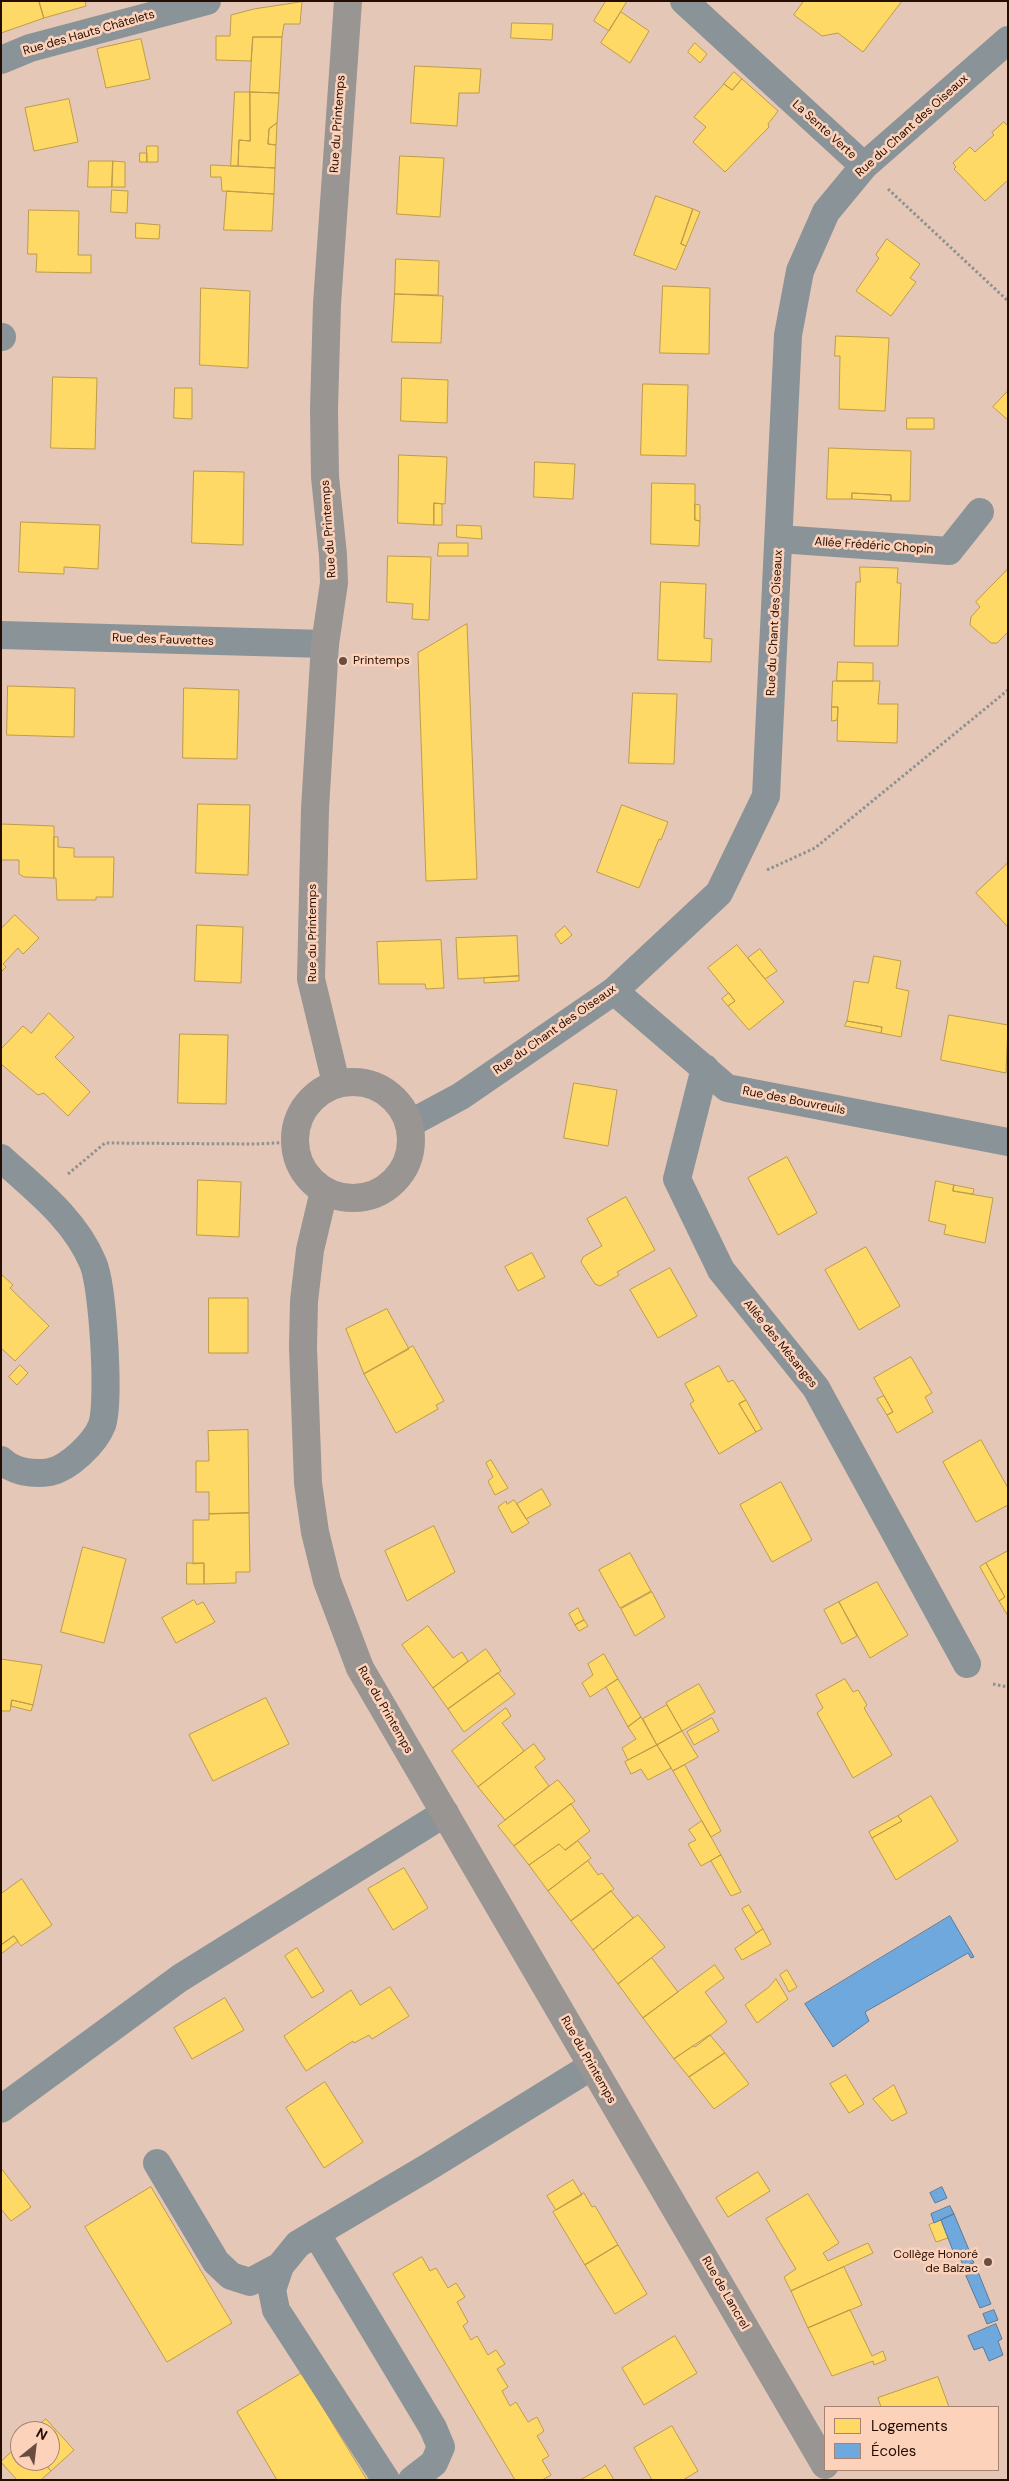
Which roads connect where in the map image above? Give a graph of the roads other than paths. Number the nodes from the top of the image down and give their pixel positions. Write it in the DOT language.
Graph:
graph roads {
  1 [pos="207,1"];
  2 [pos="348,1"];
  3 [pos="684,1"];
  4 [pos="1008,40"];
  5 [pos="1,60"];
  6 [pos="864,166"];
  7 [pos="980,512"];
  8 [pos="779,539"];
  9 [pos="1,635"];
  10 [pos="325,644"];
  11 [pos="614,991"];
  12 [pos="705,1068"];
  13 [pos="336,1083"];
  14 [pos="409,1124"];
  15 [pos="1008,1142"];
  16 [pos="1,1158"];
  17 [pos="324,1191"];
  18 [pos="1,1460"];
  19 [pos="966,1664"];
  20 [pos="445,1813"];
  21 [pos="592,2066"];
  22 [pos="1,2109"];
  23 [pos="625,2120"];
  24 [pos="157,2163"];
  25 [pos="316,2233"];
  26 [pos="280,2266"];
  27 [pos="824,2463"];
  28 [pos="386,2480"];
  29 [pos="412,2480"];
  1 -- 5 [label="street, Rue des Hauts Châtelets"];
  2 -- 10 [label="main road, Rue du Printemps"];
  3 -- 6 [label="street, La Sente Verte"];
  4 -- 6 [label="street, Rue du Chant des Oiseaux"];
  6 -- 8 [label="street, Rue du Chant des Oiseaux"];
  7 -- 8 [label="street, Allée Frédéric Chopin"];
  8 -- 11 [label="street, Rue du Chant des Oiseaux"];
  9 -- 10 [label="street, Rue des Fauvettes"];
  10 -- 13 [label="main road, Rue du Printemps"];
  11 -- 12 [label="street, Rue des Bouvreuils"];
  11 -- 14 [label="street, Rue du Chant des Oiseaux"];
  12 -- 15 [label="street, Rue des Bouvreuils"];
  12 -- 19 [label="street, Allée des Mésanges"];
  13 -- 14 [label="main road"];
  13 -- 17 [label="main road"];
  14 -- 17 [label="main road"];
  16 -- 18 [label="street"];
  17 -- 20 [label="main road, Rue du Printemps"];
  20 -- 21 [label="main road, Rue du Printemps"];
  20 -- 22 [label="street"];
  21 -- 23 [label="main road, Rue du Printemps"];
  21 -- 25 [label="street"];
  23 -- 27 [label="main road, Rue de Lancrel"];
  24 -- 26 [label="street"];
  25 -- 26 [label="street"];
  25 -- 29 [label="street"];
  26 -- 28 [label="street"];
}
